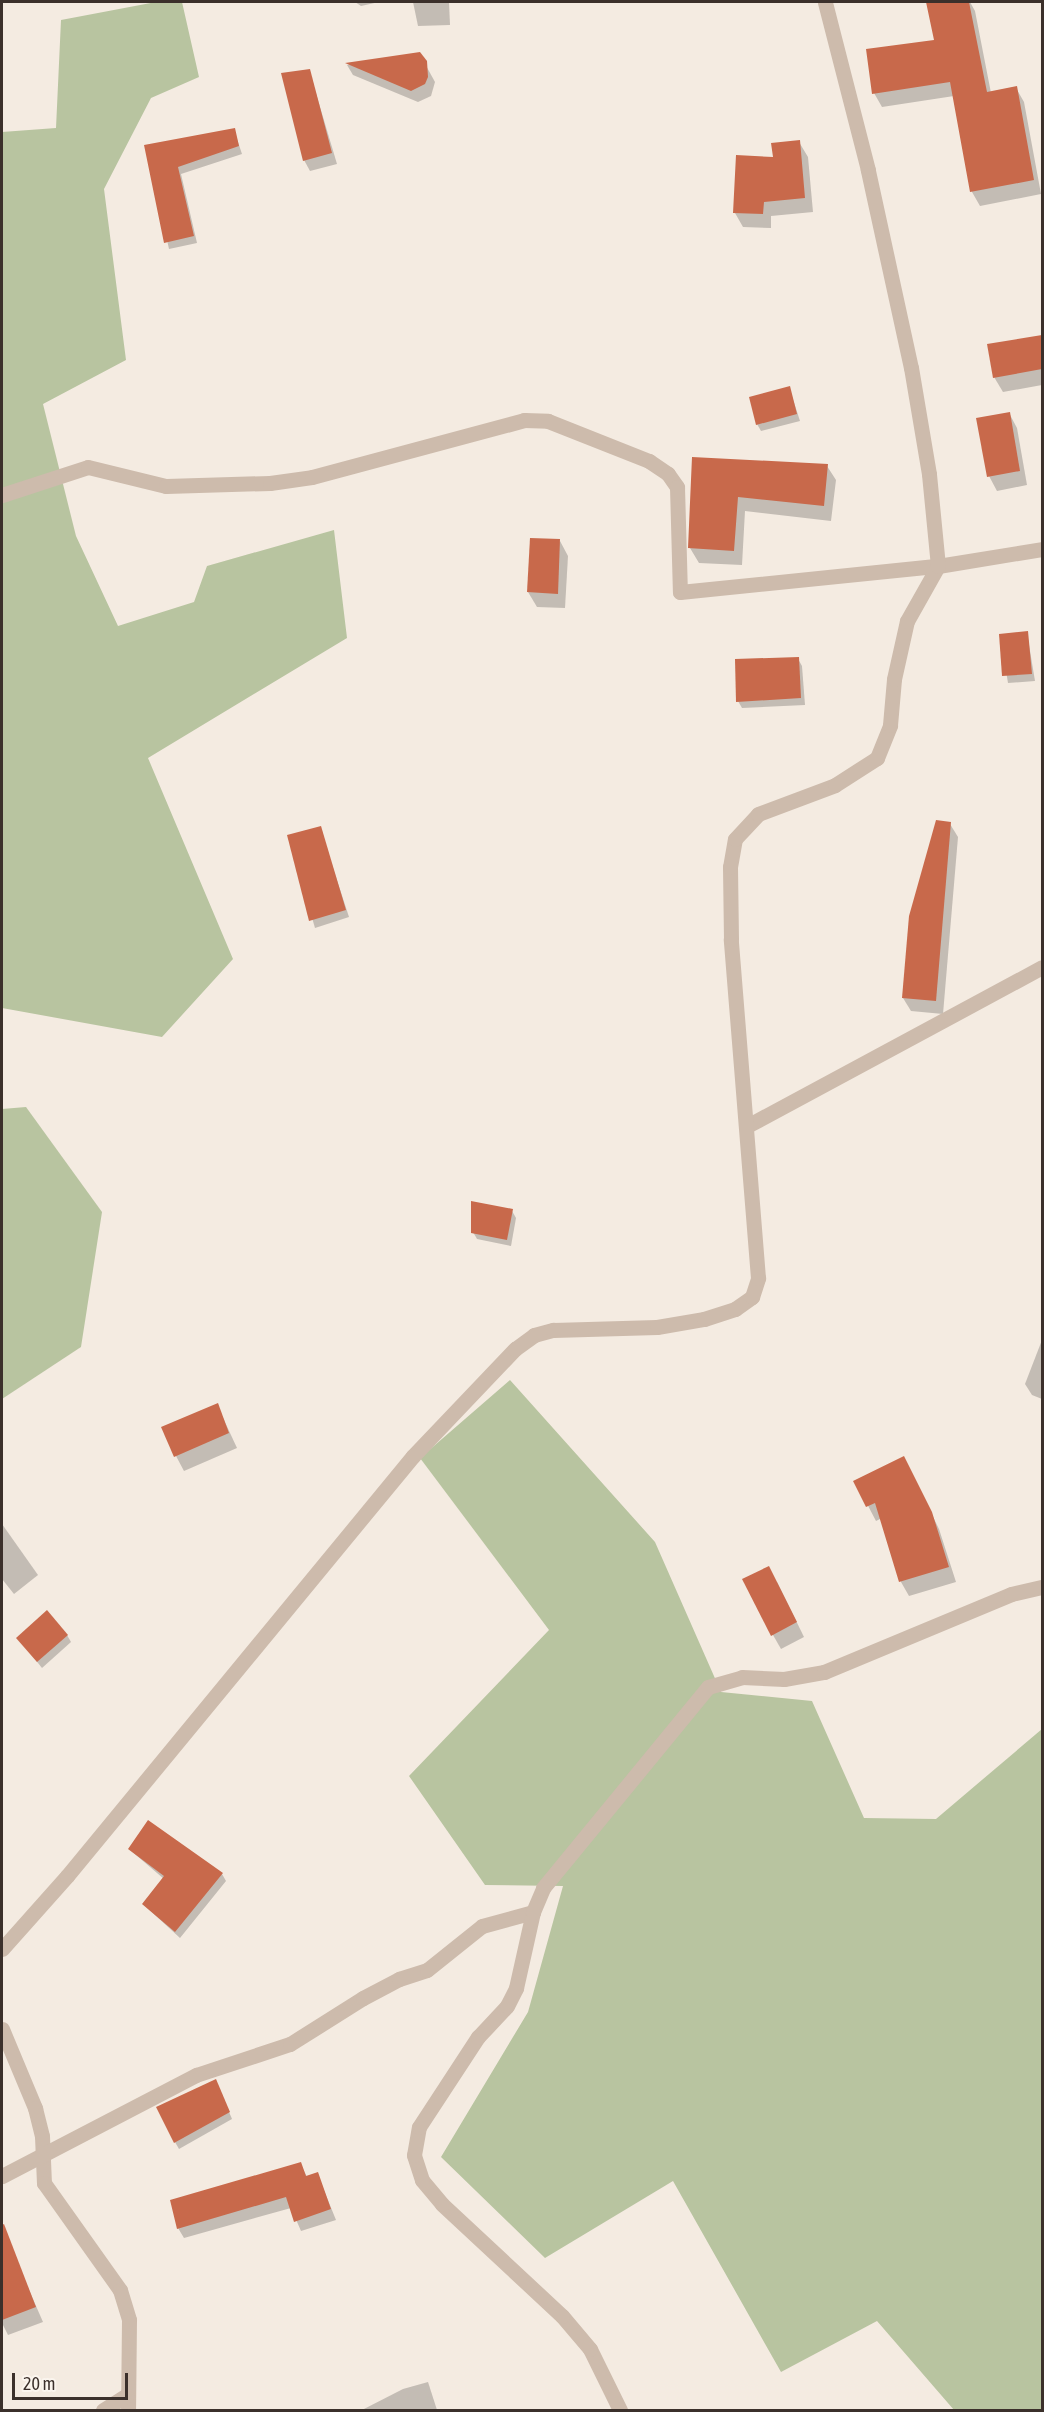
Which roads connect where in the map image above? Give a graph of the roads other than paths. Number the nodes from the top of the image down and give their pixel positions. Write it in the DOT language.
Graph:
graph roads {
  1 [pos="825,2"];
  2 [pos="2,495"];
  3 [pos="1042,549"];
  4 [pos="938,566"];
  5 [pos="1042,967"];
  6 [pos="747,1126"];
  7 [pos="1042,1587"];
  8 [pos="533,1912"];
  9 [pos="2,1948"];
  10 [pos="2,2029"];
  11 [pos="40,2159"];
  12 [pos="2,2176"];
  13 [pos="127,2403"];
  14 [pos="103,2410"];
  15 [pos="620,2410"];
  1 -- 4 [label="street"];
  2 -- 4 [label="street"];
  3 -- 4 [label="street"];
  4 -- 6 [label="street"];
  5 -- 6 [label="street"];
  6 -- 9 [label="street"];
  7 -- 8 [label="street"];
  8 -- 11 [label="street"];
  8 -- 15 [label="street"];
  10 -- 11 [label="street"];
  11 -- 12 [label="street"];
  11 -- 13 [label="street"];
  13 -- 14 [label="street"];
}
